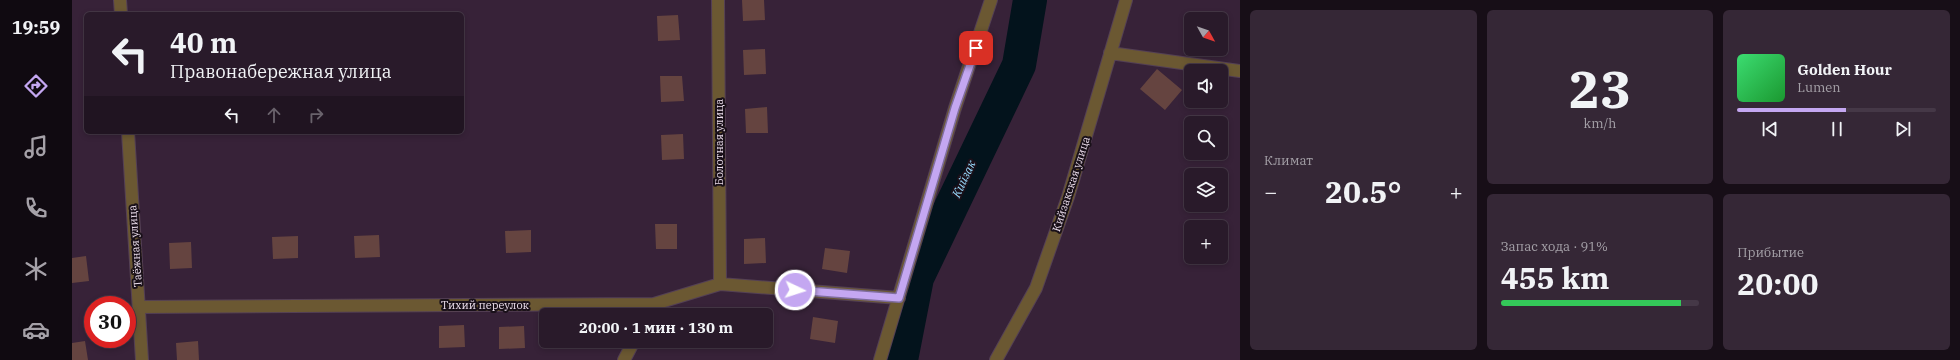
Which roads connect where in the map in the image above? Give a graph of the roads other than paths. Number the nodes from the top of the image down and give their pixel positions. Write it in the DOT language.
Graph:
graph roads {
  1 [pos="120,0"];
  2 [pos="718,0"];
  3 [pos="991,0"];
  4 [pos="1126,0"];
  5 [pos="121,12"];
  6 [pos="1110,53"];
  7 [pos="1240,71"];
  8 [pos="128,134"];
  9 [pos="720,284"];
  10 [pos="899,298"];
  11 [pos="139,306"];
  12 [pos="657,308"];
  13 [pos="539,309"];
  14 [pos="630,348"];
  15 [pos="142,360"];
  16 [pos="624,360"];
  17 [pos="880,360"];
  18 [pos="996,360"];
  1 -- 5 [label="street"];
  2 -- 9 [label="street, Болотная улица"];
  3 -- 10 [label="street"];
  4 -- 6 [label="street, Кийзакская улица"];
  6 -- 7 [label="street"];
  6 -- 18 [label="street, Кийзакская улица"];
  8 -- 11 [label="street, Таёжная улица"];
  9 -- 10 [label="street, Тихий переулок"];
  9 -- 12 [label="street, Тихий переулок"];
  10 -- 17 [label="street"];
  11 -- 13 [label="street, Тихий переулок"];
  11 -- 15 [label="street, Таёжная улица"];
  14 -- 16 [label="street"];
}
